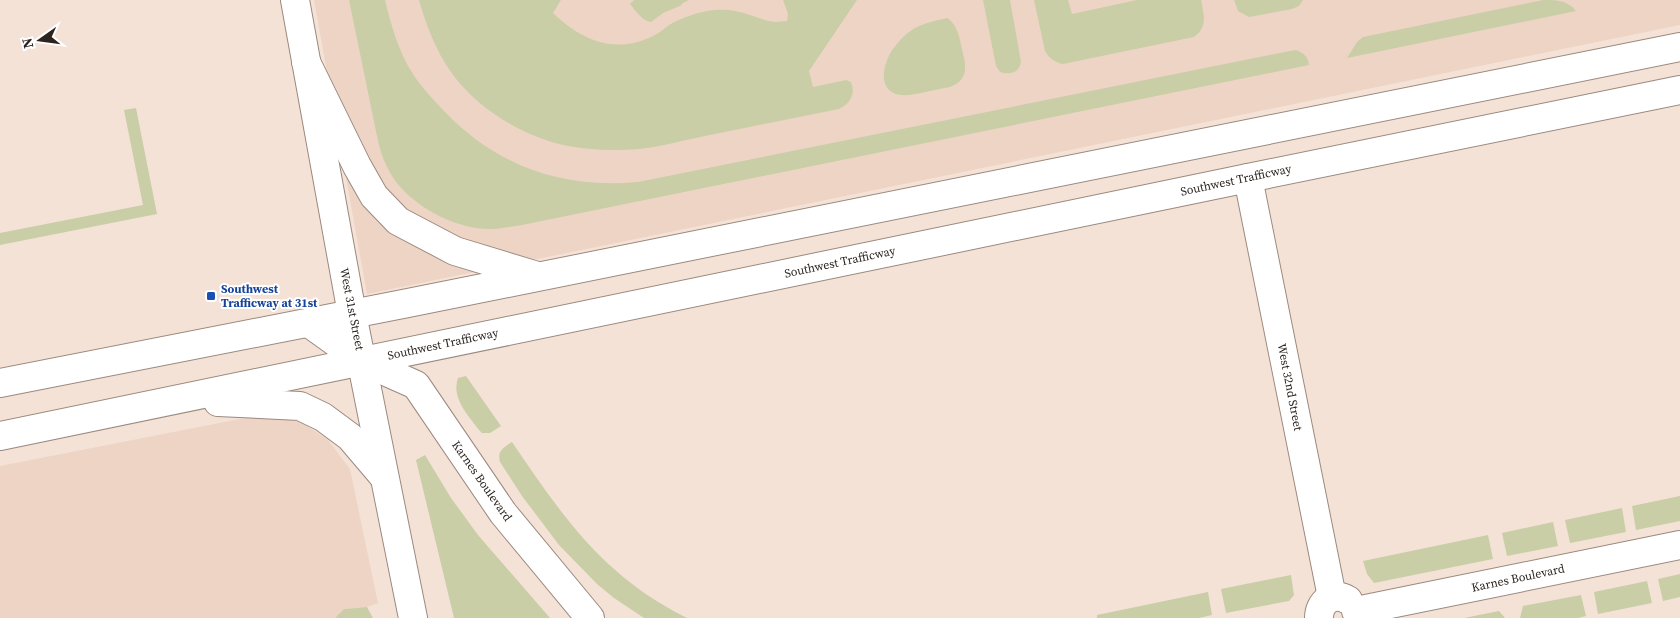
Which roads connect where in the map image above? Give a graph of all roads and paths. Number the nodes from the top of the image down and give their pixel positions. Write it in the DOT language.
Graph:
graph roads {
  1 [pos="295,0"];
  2 [pos="1680,47"];
  3 [pos="306,62"];
  4 [pos="1680,90"];
  5 [pos="1248,178"];
  6 [pos="538,276"];
  7 [pos="352,314"];
  8 [pos="309,323"];
  9 [pos="362,361"];
  10 [pos="0,383"];
  11 [pos="179,400"];
  12 [pos="0,436"];
  13 [pos="384,477"];
  14 [pos="1680,545"];
  15 [pos="1321,612"];
  16 [pos="1356,615"];
  17 [pos="413,618"];
  18 [pos="590,618"];
  1 -- 3 [label="main road, West 31st Street"];
  2 -- 6 [label="main road"];
  3 -- 6 [label="main road"];
  3 -- 7 [label="main road, West 31st Street"];
  4 -- 5 [label="main road, Southwest Trafficway"];
  5 -- 9 [label="main road, Southwest Trafficway"];
  5 -- 15 [label="main road, West 32nd Street"];
  6 -- 7 [label="main road"];
  7 -- 8 [label="main road"];
  7 -- 9 [label="main road, West 31st Street"];
  8 -- 9 [label="main road, Karnes Boulevard"];
  8 -- 10 [label="main road"];
  9 -- 11 [label="main road, Southwest Trafficway"];
  9 -- 13 [label="main road, West 31st Street"];
  9 -- 18 [label="main road, Karnes Boulevard"];
  11 -- 12 [label="main road, Southwest Trafficway"];
  11 -- 13 [label="main road"];
  13 -- 17 [label="main road, West 31st Street"];
  14 -- 16 [label="main road, Karnes Boulevard"];
  15 -- 16 [label="main road"];
}
